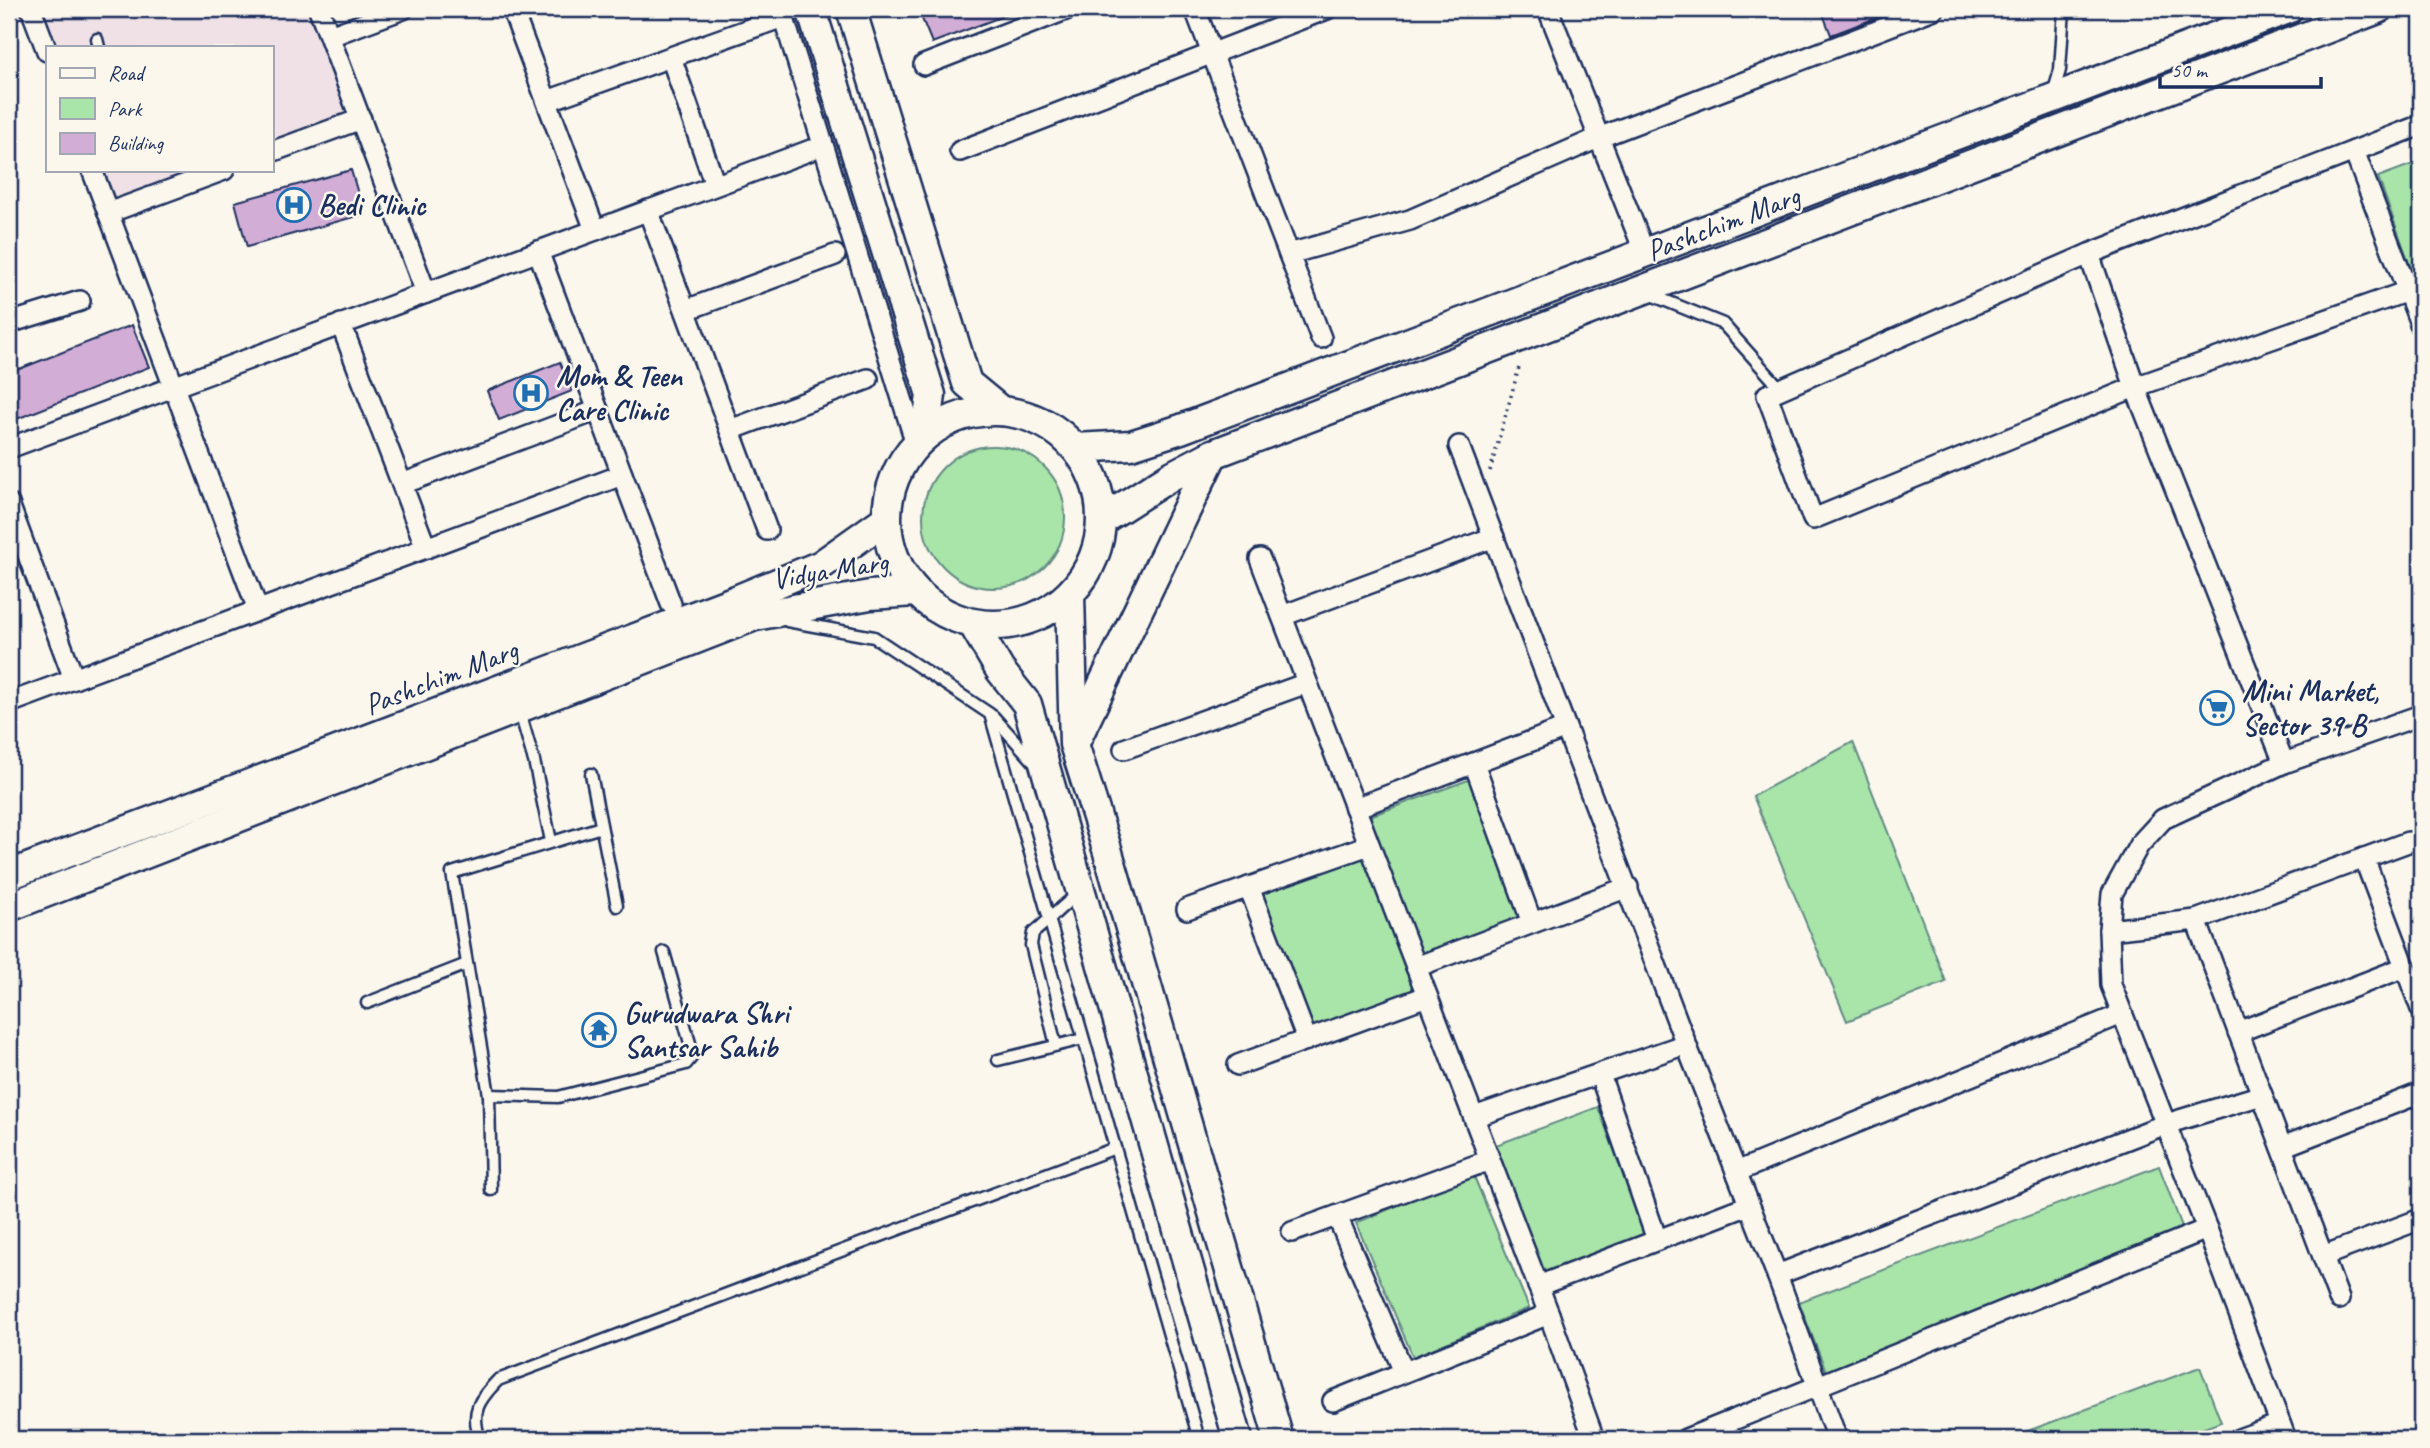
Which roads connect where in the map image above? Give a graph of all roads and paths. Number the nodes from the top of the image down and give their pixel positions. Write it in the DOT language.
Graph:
graph roads {
  1 [pos="32,9"];
  2 [pos="319,9"];
  3 [pos="403,9"];
  4 [pos="512,9"];
  5 [pos="811,9"];
  6 [pos="851,9"];
  7 [pos="1068,9"];
  8 [pos="1195,9"];
  9 [pos="1327,9"];
  10 [pos="1548,9"];
  11 [pos="1934,9"];
  12 [pos="2064,9"];
  13 [pos="2288,9"];
  14 [pos="2378,9"];
  15 [pos="782,13"];
  16 [pos="330,36"];
  17 [pos="46,48"];
  18 [pos="1212,54"];
  19 [pos="671,57"];
  20 [pos="924,65"];
  21 [pos="2052,98"];
  22 [pos="547,101"];
  23 [pos="361,119"];
  24 [pos="2421,125"];
  25 [pos="1598,138"];
  26 [pos="811,150"];
  27 [pos="273,151"];
  28 [pos="960,151"];
  29 [pos="2354,151"];
  30 [pos="93,172"];
  31 [pos="219,172"];
  32 [pos="715,186"];
  33 [pos="648,210"];
  34 [pos="108,213"];
  35 [pos="595,230"];
  36 [pos="1639,238"];
  37 [pos="538,251"];
  38 [pos="1289,254"];
  39 [pos="2089,254"];
  40 [pos="835,255"];
  41 [pos="1640,290"];
  42 [pos="2407,291"];
  43 [pos="426,293"];
  44 [pos="80,301"];
  45 [pos="686,310"];
  46 [pos="9,323"];
  47 [pos="341,324"];
  48 [pos="2421,326"];
  49 [pos="1532,331"];
  50 [pos="1321,338"];
  51 [pos="869,379"];
  52 [pos="174,387"];
  53 [pos="2135,387"];
  54 [pos="1781,389"];
  55 [pos="598,410"];
  56 [pos="1001,411"];
  57 [pos="730,430"];
  58 [pos="921,440"];
  59 [pos="1460,446"];
  60 [pos="9,448"];
  61 [pos="1076,448"];
  62 [pos="1213,454"];
  63 [pos="622,475"];
  64 [pos="402,484"];
  65 [pos="1481,503"];
  66 [pos="9,504"];
  67 [pos="886,519"];
  68 [pos="1102,520"];
  69 [pos="13,530"];
  70 [pos="767,530"];
  71 [pos="1494,537"];
  72 [pos="426,548"];
  73 [pos="1260,559"];
  74 [pos="915,592"];
  75 [pos="1070,595"];
  76 [pos="671,604"];
  77 [pos="258,610"];
  78 [pos="755,616"];
  79 [pos="1282,616"];
  80 [pos="973,624"];
  81 [pos="74,679"];
  82 [pos="1307,683"];
  83 [pos="9,703"];
  84 [pos="519,709"];
  85 [pos="990,713"];
  86 [pos="2421,715"];
  87 [pos="1566,728"];
  88 [pos="1074,744"];
  89 [pos="1125,749"];
  90 [pos="1474,763"];
  91 [pos="2284,763"];
  92 [pos="591,774"];
  93 [pos="1047,777"];
  94 [pos="1355,808"];
  95 [pos="601,827"];
  96 [pos="551,841"];
  97 [pos="2409,842"];
  98 [pos="1369,845"];
  99 [pos="2364,858"];
  100 [pos="9,875"];
  101 [pos="1249,887"];
  102 [pos="1628,887"];
  103 [pos="1080,893"];
  104 [pos="617,906"];
  105 [pos="9,907"];
  106 [pos="1187,909"];
  107 [pos="2196,920"];
  108 [pos="1049,921"];
  109 [pos="1532,923"];
  110 [pos="2109,930"];
  111 [pos="664,953"];
  112 [pos="467,964"];
  113 [pos="1416,967"];
  114 [pos="2405,967"];
  115 [pos="1427,996"];
  116 [pos="367,1003"];
  117 [pos="2421,1009"];
  118 [pos="2122,1014"];
  119 [pos="2238,1032"];
  120 [pos="1083,1039"];
  121 [pos="1307,1040"];
  122 [pos="1686,1044"];
  123 [pos="1056,1045"];
  124 [pos="998,1060"];
  125 [pos="1238,1065"];
  126 [pos="1600,1074"];
  127 [pos="2421,1094"];
  128 [pos="489,1095"];
  129 [pos="2262,1095"];
  130 [pos="1474,1117"];
  131 [pos="2166,1124"];
  132 [pos="2281,1147"];
  133 [pos="1115,1148"];
  134 [pos="1490,1160"];
  135 [pos="1736,1172"];
  136 [pos="491,1190"];
  137 [pos="1749,1205"];
  138 [pos="1337,1216"];
  139 [pos="2421,1219"];
  140 [pos="2207,1228"];
  141 [pos="1292,1232"];
  142 [pos="1657,1240"];
  143 [pos="2323,1256"];
  144 [pos="1777,1275"];
  145 [pos="1538,1286"];
  146 [pos="2339,1299"];
  147 [pos="1549,1314"];
  148 [pos="1404,1372"];
  149 [pos="1818,1387"];
  150 [pos="1333,1401"];
  151 [pos="2283,1432"];
  152 [pos="480,1439"];
  153 [pos="1199,1439"];
  154 [pos="1238,1439"];
  155 [pos="1279,1439"];
  156 [pos="1594,1439"];
  157 [pos="1686,1439"];
  158 [pos="1837,1439"];
  159 [pos="2239,1439"];
  1 -- 17 [label="street"];
  2 -- 16 [label="street"];
  3 -- 16 [label="street"];
  4 -- 22 [label="street"];
  5 -- 58 [label="main road"];
  6 -- 56 [label="main road"];
  7 -- 20 [label="street"];
  8 -- 18 [label="street"];
  9 -- 18 [label="street"];
  10 -- 25 [label="street"];
  11 -- 25 [label="street"];
  12 -- 21 [label="lane"];
  13 -- 21 [label="main road, Pashchim Marg"];
  14 -- 41 [label="main road, Pashchim Marg"];
  15 -- 19 [label="street"];
  15 -- 58 [label="street"];
  16 -- 23 [label="street"];
  18 -- 28 [label="street"];
  18 -- 38 [label="street"];
  19 -- 22 [label="street"];
  19 -- 32 [label="street"];
  21 -- 61 [label="main road, Pashchim Marg"];
  22 -- 35 [label="street"];
  23 -- 27 [label="street"];
  23 -- 43 [label="street"];
  24 -- 29 [label="street"];
  25 -- 36 [label="street"];
  25 -- 38 [label="street"];
  26 -- 32 [label="street"];
  29 -- 39 [label="street"];
  29 -- 42 [label="street"];
  30 -- 34 [label="street"];
  31 -- 34 [label="street"];
  32 -- 33 [label="street"];
  33 -- 35 [label="street"];
  33 -- 45 [label="street"];
  34 -- 52 [label="street"];
  35 -- 37 [label="street"];
  37 -- 43 [label="street"];
  37 -- 55 [label="street"];
  38 -- 50 [label="street"];
  39 -- 53 [label="street"];
  39 -- 54 [label="street"];
  40 -- 45 [label="street"];
  41 -- 49 [label="main road, Pashchim Marg"];
  41 -- 54 [label="lane"];
  42 -- 48 [label="street"];
  42 -- 53 [label="street"];
  43 -- 47 [label="street"];
  44 -- 46 [label="street"];
  45 -- 57 [label="street"];
  47 -- 52 [label="street"];
  47 -- 64 [label="street"];
  49 -- 62 [label="main road, Pashchim Marg"];
  49 -- 65 [label="path"];
  51 -- 57 [label="street"];
  52 -- 60 [label="street"];
  52 -- 77 [label="street"];
  53 -- 54 [label="street"];
  53 -- 91 [label="street"];
  55 -- 63 [label="street"];
  55 -- 64 [label="street"];
  56 -- 58 [label="main road, Vidya Marg"];
  56 -- 61 [label="main road, Vidya Marg"];
  57 -- 70 [label="street"];
  58 -- 67 [label="main road, Vidya Marg"];
  59 -- 65 [label="street"];
  61 -- 68 [label="main road, Vidya Marg"];
  62 -- 68 [label="main road, Pashchim Marg"];
  62 -- 88 [label="main road"];
  63 -- 72 [label="street"];
  63 -- 76 [label="street"];
  64 -- 72 [label="street"];
  65 -- 71 [label="street"];
  66 -- 69 [label="street"];
  67 -- 74 [label="main road, Vidya Marg"];
  67 -- 100 [label="main road, Pashchim Marg"];
  68 -- 75 [label="main road, Vidya Marg"];
  69 -- 81 [label="street"];
  71 -- 79 [label="street"];
  71 -- 87 [label="street"];
  72 -- 77 [label="street"];
  73 -- 79 [label="street"];
  74 -- 78 [label="main road, Vidya Marg"];
  74 -- 80 [label="main road, Vidya Marg"];
  75 -- 80 [label="main road, Vidya Marg"];
  75 -- 88 [label="main road"];
  77 -- 81 [label="street"];
  78 -- 84 [label="main road, Pashchim Marg"];
  78 -- 85 [label="lane"];
  79 -- 82 [label="street"];
  80 -- 93 [label="main road"];
  81 -- 83 [label="street"];
  82 -- 89 [label="street"];
  82 -- 94 [label="street"];
  84 -- 96 [label="lane"];
  84 -- 105 [label="main road, Pashchim Marg"];
  85 -- 93 [label="lane"];
  85 -- 108 [label="lane"];
  86 -- 91 [label="street"];
  87 -- 90 [label="street"];
  87 -- 102 [label="street"];
  88 -- 155 [label="main road"];
  90 -- 94 [label="street"];
  90 -- 109 [label="street"];
  91 -- 110 [label="street"];
  92 -- 95 [label="lane"];
  93 -- 103 [label="main road"];
  94 -- 98 [label="street"];
  95 -- 96 [label="lane"];
  95 -- 104 [label="lane"];
  96 -- 112 [label="lane"];
  97 -- 99 [label="street"];
  98 -- 101 [label="street"];
  98 -- 113 [label="street"];
  99 -- 107 [label="street"];
  99 -- 114 [label="street"];
  101 -- 106 [label="street"];
  101 -- 121 [label="street"];
  102 -- 109 [label="street"];
  102 -- 122 [label="street"];
  103 -- 108 [label="lane"];
  103 -- 154 [label="main road"];
  107 -- 110 [label="street"];
  107 -- 119 [label="street"];
  108 -- 120 [label="lane"];
  108 -- 123 [label="lane"];
  109 -- 113 [label="street"];
  110 -- 118 [label="street"];
  111 -- 128 [label="lane"];
  112 -- 116 [label="lane"];
  112 -- 128 [label="lane"];
  113 -- 115 [label="street"];
  114 -- 117 [label="street"];
  114 -- 119 [label="street"];
  115 -- 121 [label="street"];
  115 -- 130 [label="street"];
  118 -- 131 [label="street"];
  118 -- 135 [label="street"];
  119 -- 129 [label="street"];
  120 -- 123 [label="lane"];
  120 -- 133 [label="lane"];
  121 -- 125 [label="street"];
  122 -- 126 [label="street"];
  122 -- 135 [label="street"];
  123 -- 124 [label="lane"];
  126 -- 130 [label="street"];
  126 -- 142 [label="street"];
  127 -- 132 [label="street"];
  128 -- 136 [label="lane"];
  129 -- 131 [label="street"];
  129 -- 132 [label="street"];
  130 -- 134 [label="street"];
  131 -- 140 [label="street"];
  131 -- 144 [label="street"];
  132 -- 143 [label="street"];
  133 -- 152 [label="lane"];
  133 -- 153 [label="lane"];
  134 -- 138 [label="street"];
  134 -- 145 [label="street"];
  135 -- 137 [label="street"];
  137 -- 142 [label="street"];
  137 -- 144 [label="street"];
  138 -- 141 [label="street"];
  138 -- 148 [label="street"];
  139 -- 143 [label="street"];
  140 -- 149 [label="street"];
  140 -- 151 [label="street"];
  142 -- 145 [label="street"];
  143 -- 146 [label="street"];
  144 -- 149 [label="street"];
  145 -- 147 [label="street"];
  147 -- 148 [label="street"];
  147 -- 156 [label="street"];
  148 -- 150 [label="street"];
  149 -- 157 [label="street"];
  149 -- 158 [label="street"];
  151 -- 159 [label="street"];
}
